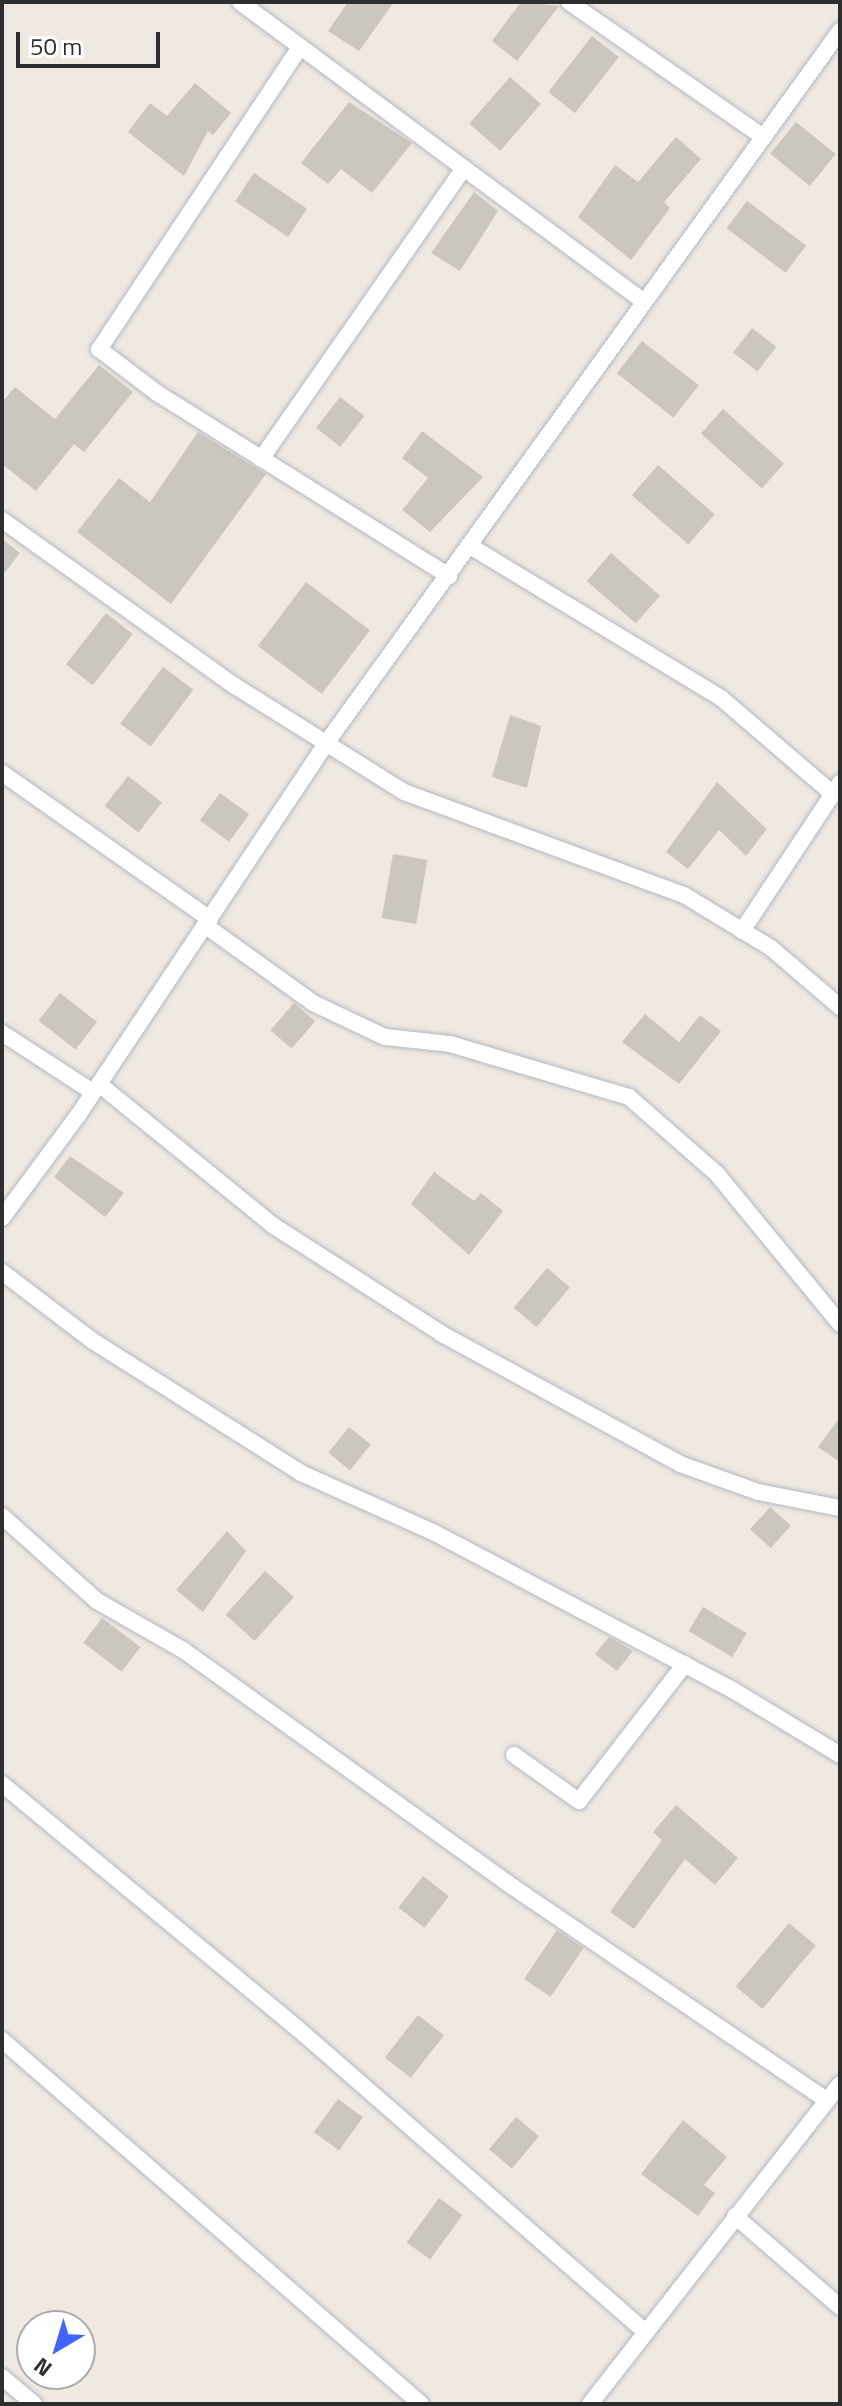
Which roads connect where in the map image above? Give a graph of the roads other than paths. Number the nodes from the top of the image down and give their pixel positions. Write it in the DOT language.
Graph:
graph roads {
  1 [pos="240,2"];
  2 [pos="569,2"];
  3 [pos="840,31"];
  4 [pos="300,47"];
  5 [pos="763,137"];
  6 [pos="463,169"];
  7 [pos="643,301"];
  8 [pos="261,459"];
  9 [pos="2,520"];
  10 [pos="470,546"];
  11 [pos="449,576"];
  12 [pos="327,742"];
  13 [pos="2,773"];
  14 [pos="836,788"];
  15 [pos="208,922"];
  16 [pos="742,931"];
  17 [pos="840,1007"];
  18 [pos="2,1033"];
  19 [pos="96,1088"];
  20 [pos="2,1218"];
  21 [pos="2,1272"];
  22 [pos="840,1324"];
  23 [pos="840,1508"];
  24 [pos="2,1516"];
  25 [pos="685,1664"];
  26 [pos="514,1755"];
  27 [pos="840,1755"];
  28 [pos="2,1784"];
  29 [pos="2,2040"];
  30 [pos="840,2084"];
  31 [pos="827,2100"];
  32 [pos="735,2216"];
  33 [pos="840,2307"];
  34 [pos="644,2331"];
  35 [pos="2,2377"];
  36 [pos="34,2404"];
  37 [pos="421,2404"];
  38 [pos="590,2404"];
  1 -- 4 [label="street"];
  2 -- 5 [label="street"];
  3 -- 5 [label="street"];
  4 -- 6 [label="street"];
  4 -- 8 [label="street"];
  5 -- 7 [label="street"];
  6 -- 7 [label="street"];
  6 -- 8 [label="street"];
  7 -- 10 [label="street"];
  8 -- 11 [label="street"];
  9 -- 12 [label="street"];
  10 -- 11 [label="street"];
  10 -- 14 [label="street"];
  11 -- 12 [label="street"];
  12 -- 15 [label="street"];
  12 -- 16 [label="street"];
  13 -- 15 [label="street"];
  14 -- 16 [label="street"];
  15 -- 19 [label="street"];
  15 -- 22 [label="street"];
  16 -- 17 [label="street"];
  18 -- 19 [label="street"];
  19 -- 20 [label="street"];
  19 -- 23 [label="street"];
  21 -- 25 [label="street"];
  24 -- 31 [label="street"];
  25 -- 26 [label="street"];
  25 -- 27 [label="street"];
  28 -- 34 [label="street"];
  29 -- 37 [label="street"];
  30 -- 31 [label="street"];
  31 -- 32 [label="street"];
  32 -- 33 [label="street"];
  32 -- 34 [label="street"];
  34 -- 38 [label="street"];
  35 -- 36 [label="street"];
}
